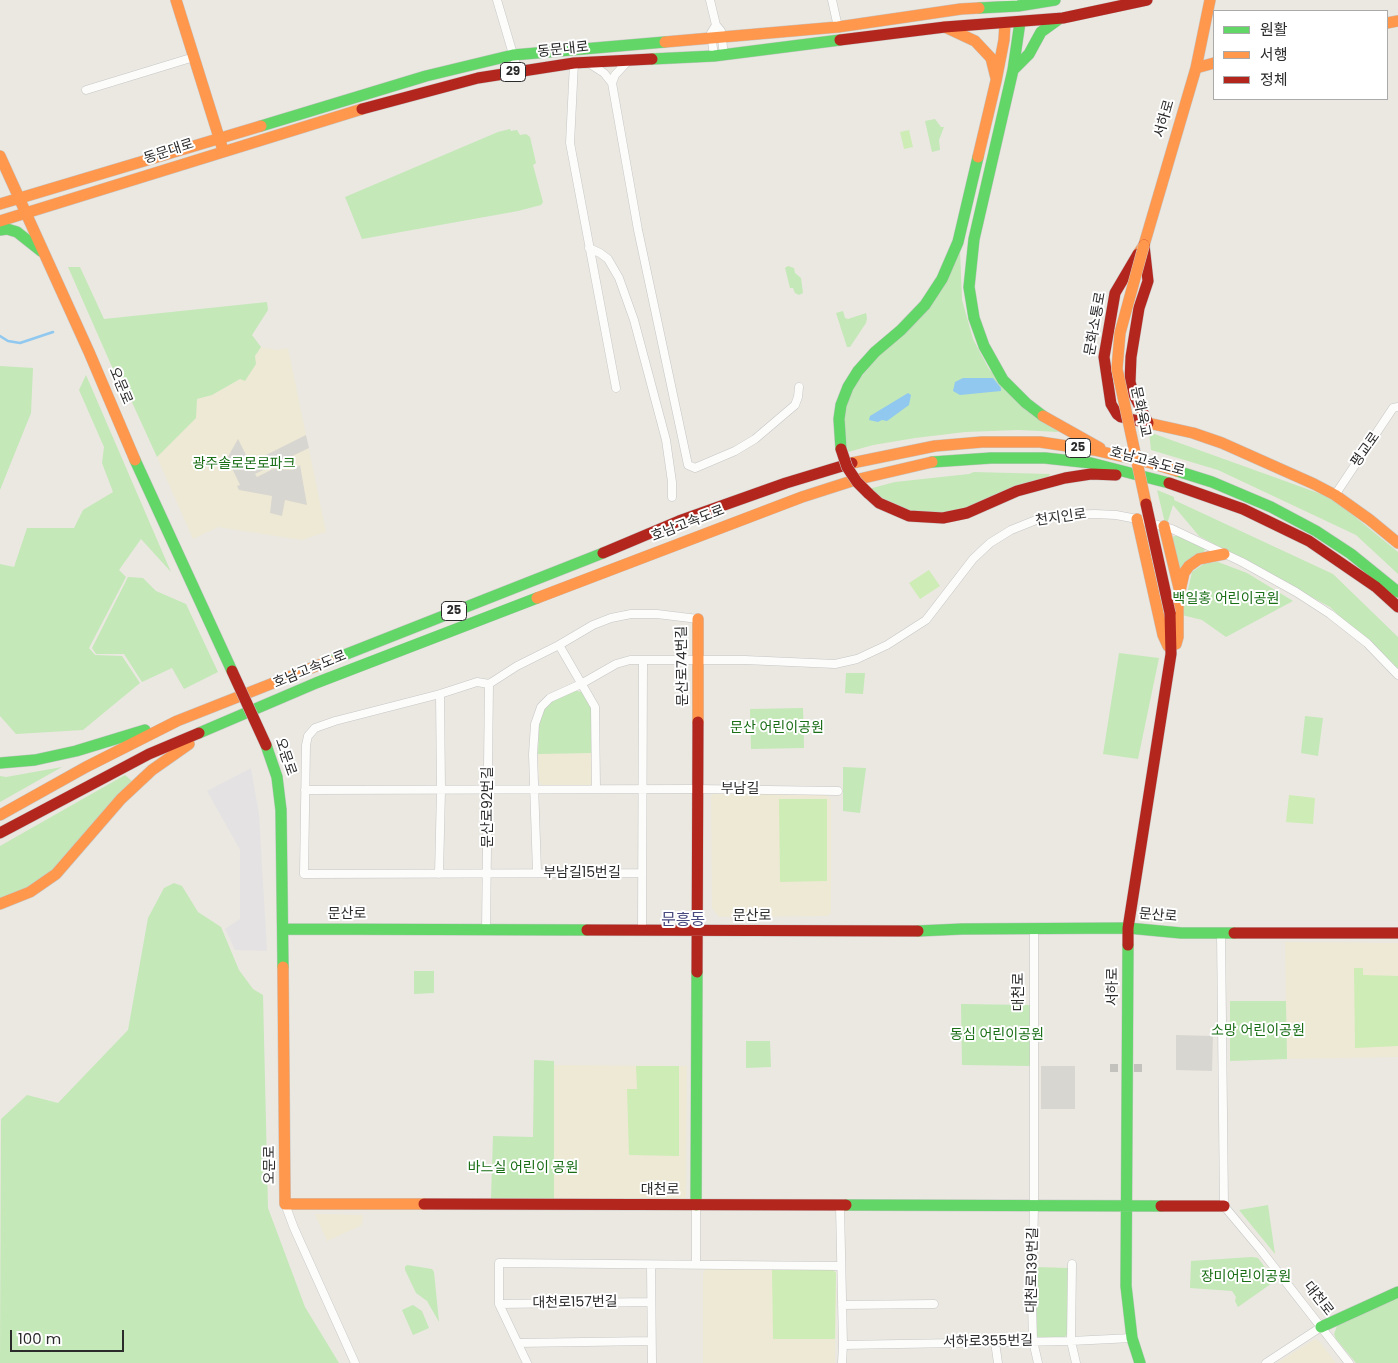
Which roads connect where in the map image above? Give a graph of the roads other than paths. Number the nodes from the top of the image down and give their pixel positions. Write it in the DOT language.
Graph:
graph roads {
  1 [pos="176,0"];
  2 [pos="497,0"];
  3 [pos="710,0"];
  4 [pos="832,0"];
  5 [pos="972,0"];
  6 [pos="1047,0"];
  7 [pos="1147,0"];
  8 [pos="1210,0"];
  9 [pos="1003,3"];
  10 [pos="1017,3"];
  11 [pos="961,9"];
  12 [pos="1063,18"];
  13 [pos="1020,22"];
  14 [pos="1004,23"];
  15 [pos="838,27"];
  16 [pos="945,27"];
  17 [pos="717,38"];
  18 [pos="514,55"];
  19 [pos="194,56"];
  20 [pos="719,56"];
  21 [pos="629,60"];
  22 [pos="588,62"];
  23 [pos="574,63"];
  24 [pos="1213,63"];
  25 [pos="1196,68"];
  26 [pos="1013,70"];
  27 [pos="518,71"];
  28 [pos="996,81"];
  29 [pos="612,83"];
  30 [pos="86,90"];
  31 [pos="335,103"];
  32 [pos="305,126"];
  33 [pos="220,138"];
  34 [pos="224,151"];
  35 [pos="0,156"];
  36 [pos="18,198"];
  37 [pos="0,204"];
  38 [pos="25,213"];
  39 [pos="0,221"];
  40 [pos="0,230"];
  41 [pos="1144,246"];
  42 [pos="589,248"];
  43 [pos="42,252"];
  44 [pos="799,387"];
  45 [pos="616,388"];
  46 [pos="1398,407"];
  47 [pos="1148,423"];
  48 [pos="1112,454"];
  49 [pos="1335,495"];
  50 [pos="672,497"];
  51 [pos="1137,519"];
  52 [pos="1164,526"];
  53 [pos="1398,543"];
  54 [pos="1224,554"];
  55 [pos="1340,561"];
  56 [pos="1180,590"];
  57 [pos="1398,592"];
  58 [pos="1398,607"];
  59 [pos="1170,613"];
  60 [pos="698,620"];
  61 [pos="559,645"];
  62 [pos="1171,654"];
  63 [pos="643,661"];
  64 [pos="699,661"];
  65 [pos="1398,675"];
  66 [pos="489,684"];
  67 [pos="581,684"];
  68 [pos="440,694"];
  69 [pos="230,718"];
  70 [pos="177,721"];
  71 [pos="0,763"];
  72 [pos="596,788"];
  73 [pos="697,789"];
  74 [pos="305,790"];
  75 [pos="441,790"];
  76 [pos="488,790"];
  77 [pos="535,790"];
  78 [pos="643,790"];
  79 [pos="838,791"];
  80 [pos="0,815"];
  81 [pos="0,833"];
  82 [pos="537,872"];
  83 [pos="487,873"];
  84 [pos="642,873"];
  85 [pos="304,874"];
  86 [pos="439,874"];
  87 [pos="0,904"];
  88 [pos="1034,928"];
  89 [pos="1128,928"];
  90 [pos="283,929"];
  91 [pos="486,930"];
  92 [pos="642,930"];
  93 [pos="698,931"];
  94 [pos="1221,933"];
  95 [pos="1398,933"];
  96 [pos="285,1204"];
  97 [pos="696,1205"];
  98 [pos="840,1206"];
  99 [pos="1034,1206"];
  100 [pos="1127,1206"];
  101 [pos="1224,1206"];
  102 [pos="696,1263"];
  103 [pos="1072,1264"];
  104 [pos="651,1265"];
  105 [pos="841,1266"];
  106 [pos="1398,1292"];
  107 [pos="651,1302"];
  108 [pos="499,1304"];
  109 [pos="934,1304"];
  110 [pos="842,1305"];
  111 [pos="1321,1327"];
  112 [pos="1132,1338"];
  113 [pos="651,1341"];
  114 [pos="1033,1341"];
  115 [pos="1071,1341"];
  116 [pos="995,1342"];
  117 [pos="518,1343"];
  118 [pos="844,1344"];
  119 [pos="355,1363"];
  120 [pos="527,1363"];
  121 [pos="652,1363"];
  122 [pos="842,1363"];
  123 [pos="998,1363"];
  124 [pos="1038,1363"];
  125 [pos="1076,1363"];
  126 [pos="1140,1363"];
  127 [pos="1266,1363"];
  128 [pos="1349,1363"];
  1 -- 19 [label="main road"];
  2 -- 18 [label="street"];
  3 -- 17 [label="street"];
  4 -- 15 [label="street"];
  5 -- 11 [label="main road"];
  6 -- 10 [label="main road, 동문대로 / 29"];
  7 -- 12 [label="main road, 동문대로 / 29"];
  8 -- 25 [label="main road, 서하로"];
  9 -- 10 [label="main road, 동문대로 / 29"];
  9 -- 11 [label="main road, 동문대로 / 29"];
  9 -- 14 [label="main road"];
  10 -- 13 [label="main road"];
  11 -- 15 [label="main road, 동문대로 / 29"];
  12 -- 13 [label="main road, 동문대로 / 29"];
  12 -- 26 [label="main road"];
  13 -- 14 [label="main road, 동문대로 / 29"];
  13 -- 26 [label="main road"];
  14 -- 16 [label="main road, 동문대로 / 29"];
  14 -- 28 [label="main road"];
  15 -- 17 [label="main road, 동문대로 / 29"];
  16 -- 20 [label="main road, 동문대로 / 29"];
  16 -- 28 [label="main road"];
  17 -- 18 [label="main road, 동문대로 / 29"];
  17 -- 20 [label="street"];
  18 -- 27 [label="street"];
  18 -- 31 [label="main road, 동문대로 / 29"];
  19 -- 30 [label="street"];
  19 -- 33 [label="main road"];
  20 -- 21 [label="main road, 동문대로 / 29"];
  21 -- 22 [label="main road, 동문대로 / 29"];
  21 -- 29 [label="street"];
  22 -- 23 [label="main road, 동문대로 / 29"];
  22 -- 29 [label="street"];
  23 -- 27 [label="main road, 동문대로 / 29"];
  23 -- 42 [label="street"];
  24 -- 25 [label="main road"];
  25 -- 41 [label="main road, 서하로"];
  26 -- 48 [label="main road"];
  27 -- 32 [label="main road, 동문대로 / 29"];
  28 -- 55 [label="main road, bridge"];
  29 -- 44 [label="street"];
  31 -- 32 [label="main road"];
  31 -- 33 [label="main road, 동문대로 / 29"];
  32 -- 34 [label="main road, 동문대로 / 29"];
  33 -- 34 [label="main road"];
  33 -- 36 [label="main road, 동문대로 / 29"];
  34 -- 38 [label="main road, 동문대로 / 29"];
  35 -- 36 [label="main road, 오문로"];
  36 -- 37 [label="main road, 동문대로 / 29"];
  36 -- 38 [label="main road, 오문로"];
  38 -- 39 [label="main road, 동문대로 / 29"];
  38 -- 43 [label="main road, 오문로"];
  40 -- 43 [label="main road"];
  41 -- 47 [label="main road"];
  41 -- 47 [label="main road, 문화소통로"];
  41 -- 59 [label="main road, 문화육교, bridge"];
  42 -- 45 [label="street"];
  42 -- 50 [label="street"];
  43 -- 90 [label="main road, 오문로, bridge"];
  46 -- 49 [label="street, 평교로"];
  47 -- 49 [label="main road, 문화소통로"];
  48 -- 57 [label="main road, 호남고속도로 / 25"];
  48 -- 70 [label="main road, 호남고속도로 / 25"];
  49 -- 53 [label="main road, 문화소통로"];
  51 -- 52 [label="street, 천지인로"];
  51 -- 62 [label="main road"];
  51 -- 64 [label="street, 천지인로"];
  52 -- 54 [label="street, 천지인로"];
  52 -- 56 [label="main road"];
  54 -- 56 [label="main road"];
  54 -- 65 [label="street, 천지인로"];
  55 -- 58 [label="main road, 호남고속도로 / 25"];
  55 -- 69 [label="main road, 호남고속도로 / 25"];
  56 -- 62 [label="main road"];
  59 -- 62 [label="main road, 서하로"];
  60 -- 61 [label="street, 문산로74번길"];
  60 -- 64 [label="main road, 문산로74번길"];
  61 -- 66 [label="street, 문산로74번길"];
  61 -- 67 [label="street"];
  62 -- 89 [label="main road, 서하로"];
  63 -- 64 [label="street, 천지인로"];
  63 -- 67 [label="street, 천지인로"];
  63 -- 78 [label="street"];
  64 -- 73 [label="main road, 문산로74번길"];
  66 -- 68 [label="street, 문산로74번길"];
  66 -- 76 [label="street, 문산로92번길"];
  67 -- 72 [label="street"];
  67 -- 77 [label="street, 천지인로"];
  68 -- 74 [label="street, 문산로74번길"];
  68 -- 75 [label="street"];
  69 -- 81 [label="main road, 호남고속도로 / 25"];
  69 -- 87 [label="main road"];
  70 -- 71 [label="main road"];
  70 -- 80 [label="main road, 호남고속도로 / 25"];
  72 -- 77 [label="street, 부남길"];
  72 -- 78 [label="street, 부남길"];
  73 -- 78 [label="street, 부남길"];
  73 -- 79 [label="street, 부남길"];
  73 -- 93 [label="main road, 문산로74번길"];
  74 -- 75 [label="street, 부남길"];
  74 -- 85 [label="street, 문산로74번길"];
  75 -- 76 [label="street, 부남길"];
  75 -- 86 [label="street"];
  76 -- 77 [label="street, 부남길"];
  76 -- 83 [label="street, 문산로92번길"];
  77 -- 82 [label="street"];
  78 -- 84 [label="street"];
  82 -- 83 [label="street, 부남길15번길"];
  82 -- 84 [label="street, 부남길15번길"];
  83 -- 86 [label="street, 부남길15번길"];
  83 -- 91 [label="street, 문산로92번길"];
  84 -- 92 [label="street"];
  85 -- 86 [label="street, 부남길15번길"];
  88 -- 89 [label="main road, 문산로"];
  88 -- 93 [label="main road, 문산로"];
  88 -- 99 [label="street, 대천로"];
  89 -- 94 [label="main road, 문산로"];
  89 -- 100 [label="main road, 서하로"];
  90 -- 91 [label="main road, 문산로"];
  90 -- 96 [label="main road, 오문로"];
  91 -- 92 [label="main road, 문산로"];
  92 -- 93 [label="main road, 문산로"];
  93 -- 97 [label="main road, 문산로74번길"];
  94 -- 95 [label="main road, 문산로"];
  94 -- 101 [label="street"];
  96 -- 97 [label="main road, 대천로"];
  96 -- 119 [label="street, 오문로"];
  97 -- 98 [label="main road, 대천로"];
  97 -- 102 [label="street"];
  98 -- 99 [label="main road, 대천로"];
  98 -- 105 [label="street"];
  99 -- 100 [label="main road, 대천로"];
  99 -- 114 [label="street, 대천로139번길"];
  100 -- 101 [label="main road, 대천로"];
  100 -- 112 [label="main road, 서하로"];
  101 -- 111 [label="street, 대천로"];
  102 -- 104 [label="street"];
  102 -- 105 [label="street"];
  103 -- 115 [label="street"];
  104 -- 107 [label="street"];
  104 -- 108 [label="street"];
  105 -- 110 [label="street"];
  106 -- 111 [label="main road"];
  107 -- 108 [label="street, 대천로157번길"];
  107 -- 113 [label="street"];
  108 -- 117 [label="street"];
  109 -- 110 [label="street"];
  110 -- 118 [label="street"];
  111 -- 127 [label="street"];
  111 -- 128 [label="street, 대천로"];
  112 -- 115 [label="street, 서하로355번길"];
  112 -- 126 [label="main road, 서하로"];
  113 -- 117 [label="street"];
  113 -- 121 [label="street"];
  114 -- 115 [label="street, 서하로355번길"];
  114 -- 116 [label="street, 서하로355번길"];
  114 -- 124 [label="street, 대천로139번길"];
  115 -- 125 [label="street"];
  116 -- 118 [label="street, 서하로355번길"];
  116 -- 123 [label="street"];
  117 -- 120 [label="street"];
  118 -- 122 [label="street"];
}
